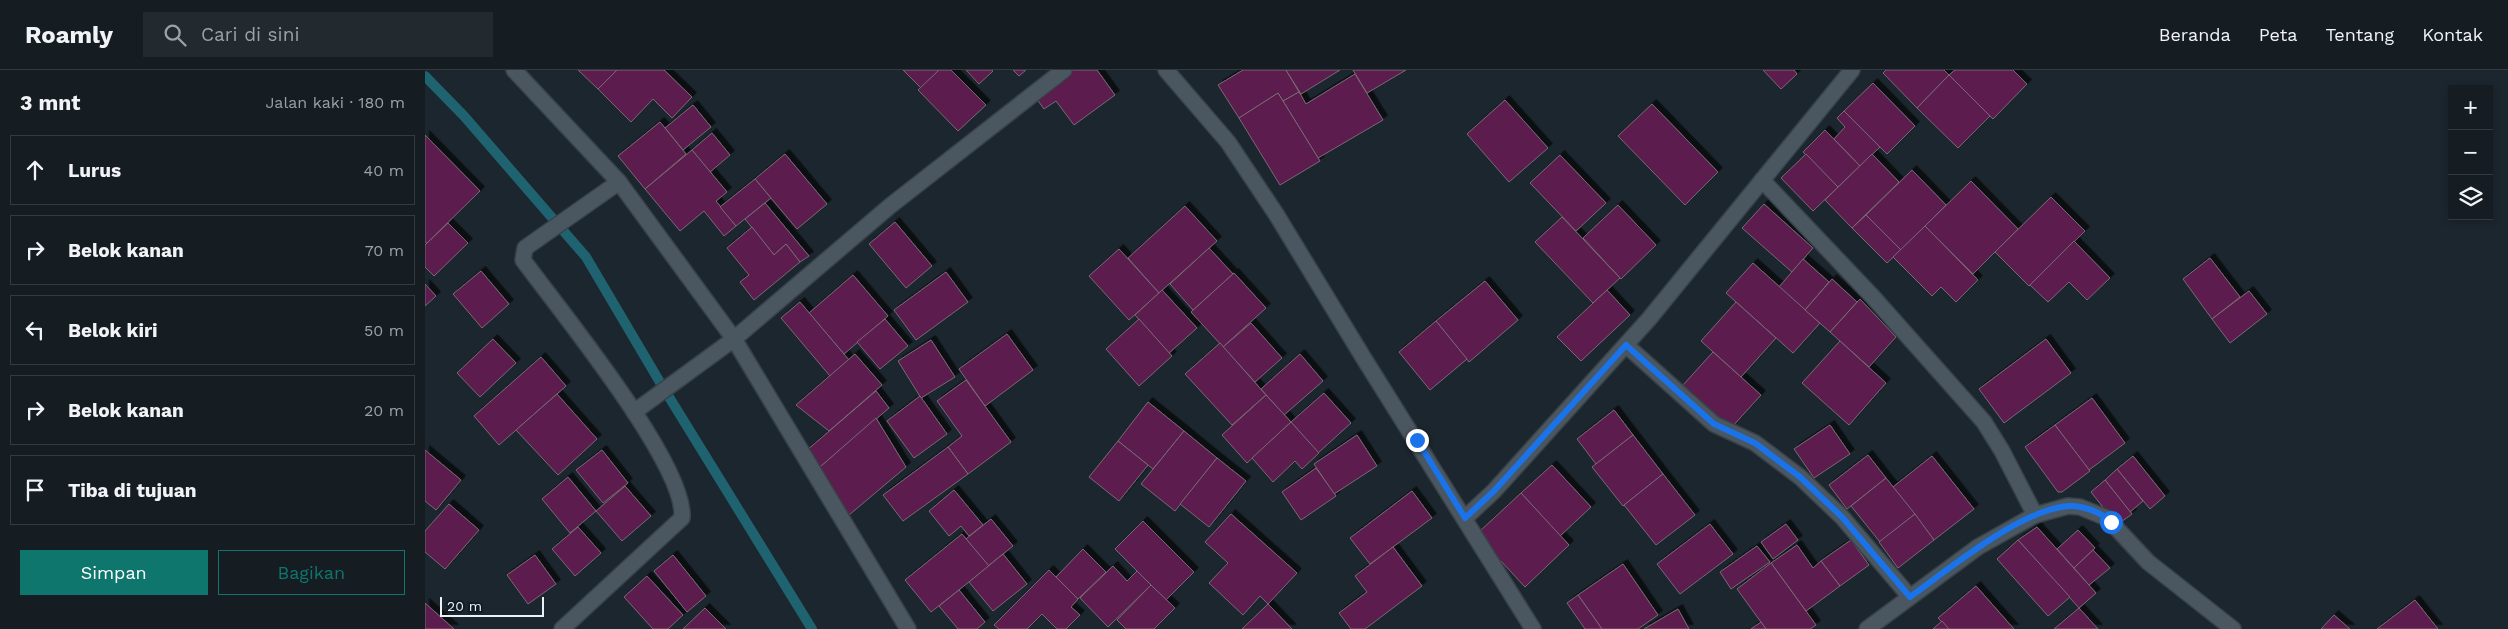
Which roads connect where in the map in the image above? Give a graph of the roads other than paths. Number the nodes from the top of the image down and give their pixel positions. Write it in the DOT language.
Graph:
graph roads {
  1 [pos="514,70"];
  2 [pos="1064,70"];
  3 [pos="1166,70"];
  4 [pos="1852,70"];
  5 [pos="1763,180"];
  6 [pos="619,182"];
  7 [pos="734,339"];
  8 [pos="1626,345"];
  9 [pos="634,412"];
  10 [pos="2035,515"];
  11 [pos="1465,518"];
  12 [pos="1910,597"];
  13 [pos="561,629"];
  14 [pos="908,629"];
  15 [pos="1533,629"];
  16 [pos="1867,629"];
  17 [pos="2233,629"];
  1 -- 6 [label="street"];
  2 -- 7 [label="street"];
  3 -- 11 [label="street"];
  4 -- 5 [label="street"];
  5 -- 8 [label="street"];
  5 -- 10 [label="street"];
  6 -- 7 [label="street"];
  6 -- 9 [label="street"];
  7 -- 9 [label="street"];
  7 -- 14 [label="street"];
  8 -- 11 [label="street"];
  8 -- 12 [label="street"];
  9 -- 13 [label="street"];
  10 -- 12 [label="street"];
  10 -- 17 [label="street"];
  11 -- 15 [label="street"];
  12 -- 16 [label="street"];
}
